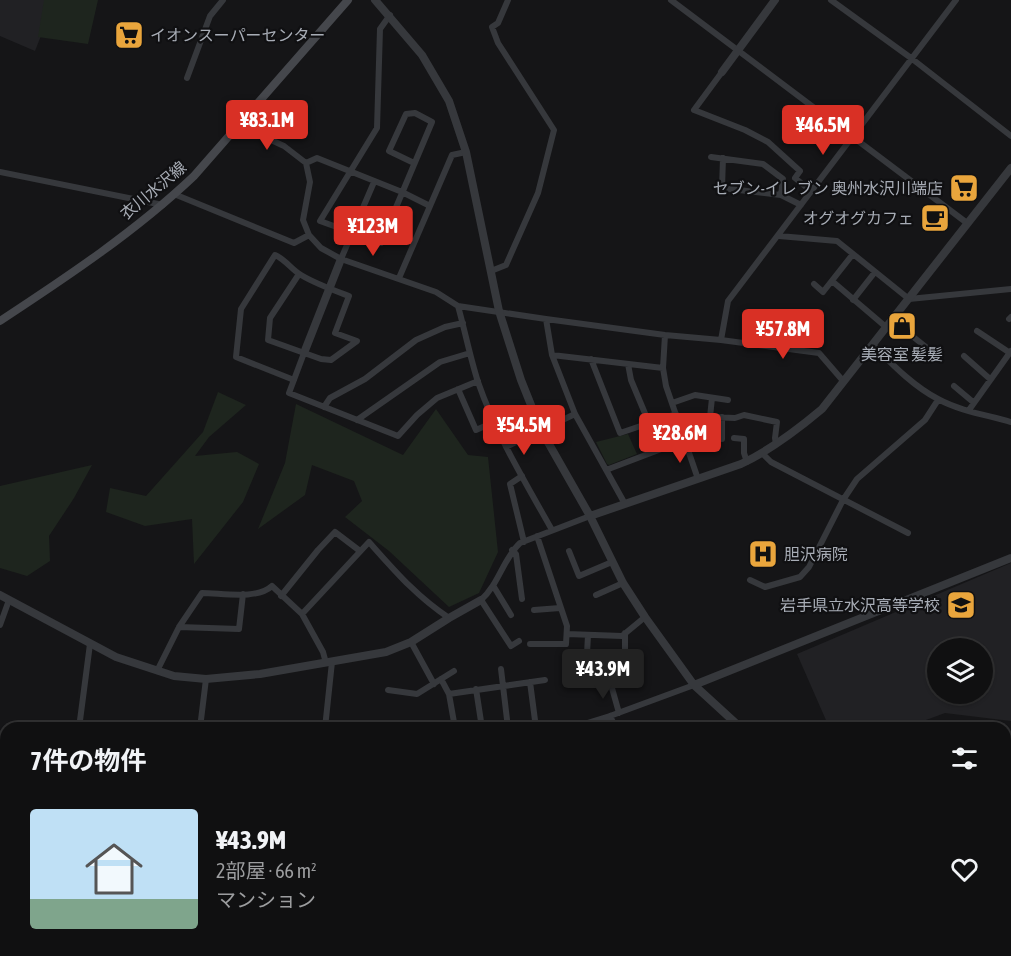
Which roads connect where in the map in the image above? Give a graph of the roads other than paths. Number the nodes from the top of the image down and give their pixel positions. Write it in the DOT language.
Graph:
graph roads {
  1 [pos="223,0"];
  2 [pos="348,0"];
  3 [pos="375,0"];
  4 [pos="508,0"];
  5 [pos="671,0"];
  6 [pos="775,0"];
  7 [pos="831,0"];
  8 [pos="956,0"];
  9 [pos="390,15"];
  10 [pos="738,50"];
  11 [pos="911,58"];
  12 [pos="722,72"];
  13 [pos="187,78"];
  14 [pos="238,125"];
  15 [pos="1011,136"];
  16 [pos="853,137"];
  17 [pos="466,152"];
  18 [pos="711,157"];
  19 [pos="723,158"];
  20 [pos="306,163"];
  21 [pos="414,163"];
  22 [pos="1011,168"];
  23 [pos="350,171"];
  24 [pos="0,172"];
  25 [pos="374,182"];
  26 [pos="812,190"];
  27 [pos="402,192"];
  28 [pos="174,194"];
  29 [pos="781,195"];
  30 [pos="163,205"];
  31 [pos="801,205"];
  32 [pos="430,206"];
  33 [pos="968,223"];
  34 [pos="351,232"];
  35 [pos="309,235"];
  36 [pos="779,236"];
  37 [pos="853,254"];
  38 [pos="341,259"];
  39 [pos="491,271"];
  40 [pos="875,272"];
  41 [pos="299,274"];
  42 [pos="399,278"];
  43 [pos="832,281"];
  44 [pos="814,284"];
  45 [pos="330,289"];
  46 [pos="1011,289"];
  47 [pos="909,299"];
  48 [pos="853,300"];
  49 [pos="458,306"];
  50 [pos="499,311"];
  51 [pos="546,319"];
  52 [pos="892,320"];
  53 [pos="0,321"];
  54 [pos="463,324"];
  55 [pos="886,327"];
  56 [pos="977,331"];
  57 [pos="665,335"];
  58 [pos="722,340"];
  59 [pos="873,345"];
  60 [pos="931,351"];
  61 [pos="1010,352"];
  62 [pos="304,353"];
  63 [pos="470,353"];
  64 [pos="552,355"];
  65 [pos="964,356"];
  66 [pos="591,359"];
  67 [pos="628,363"];
  68 [pos="663,368"];
  69 [pos="990,379"];
  70 [pos="294,380"];
  71 [pos="478,381"];
  72 [pos="844,382"];
  73 [pos="954,386"];
  74 [pos="458,389"];
  75 [pos="712,398"];
  76 [pos="728,400"];
  77 [pos="938,400"];
  78 [pos="973,402"];
  79 [pos="672,403"];
  80 [pos="324,407"];
  81 [pos="969,410"];
  82 [pos="575,414"];
  83 [pos="676,414"];
  84 [pos="722,417"];
  85 [pos="357,420"];
  86 [pos="494,422"];
  87 [pos="1011,422"];
  88 [pos="649,423"];
  89 [pos="541,430"];
  90 [pos="734,438"];
  91 [pos="722,439"];
  92 [pos="685,441"];
  93 [pos="776,444"];
  94 [pos="506,447"];
  95 [pos="763,454"];
  96 [pos="747,462"];
  97 [pos="606,470"];
  98 [pos="522,476"];
  99 [pos="698,479"];
  100 [pos="843,500"];
  101 [pos="625,504"];
  102 [pos="590,516"];
  103 [pos="552,530"];
  104 [pos="908,533"];
  105 [pos="537,536"];
  106 [pos="524,542"];
  107 [pos="512,550"];
  108 [pos="360,551"];
  109 [pos="569,551"];
  110 [pos="1011,558"];
  111 [pos="612,562"];
  112 [pos="750,580"];
  113 [pos="623,583"];
  114 [pos="494,587"];
  115 [pos="243,594"];
  116 [pos="0,596"];
  117 [pos="281,596"];
  118 [pos="596,596"];
  119 [pos="522,599"];
  120 [pos="9,600"];
  121 [pos="481,600"];
  122 [pos="560,608"];
  123 [pos="534,610"];
  124 [pos="302,614"];
  125 [pos="511,615"];
  126 [pos="645,617"];
  127 [pos="449,618"];
  128 [pos="0,625"];
  129 [pos="179,627"];
  130 [pos="625,633"];
  131 [pos="567,634"];
  132 [pos="588,635"];
  133 [pos="519,641"];
  134 [pos="411,642"];
  135 [pos="90,644"];
  136 [pos="530,644"];
  137 [pos="587,654"];
  138 [pos="625,658"];
  139 [pos="329,663"];
  140 [pos="501,669"];
  141 [pos="156,671"];
  142 [pos="454,671"];
  143 [pos="206,679"];
  144 [pos="441,679"];
  145 [pos="545,680"];
  146 [pos="610,681"];
  147 [pos="530,682"];
  148 [pos="434,684"];
  149 [pos="694,685"];
  150 [pos="504,686"];
  151 [pos="476,689"];
  152 [pos="388,690"];
  153 [pos="449,694"];
  154 [pos="619,713"];
  155 [pos="610,716"];
  156 [pos="80,722"];
  157 [pos="201,722"];
  158 [pos="325,722"];
  159 [pos="454,722"];
  160 [pos="481,722"];
  161 [pos="507,722"];
  162 [pos="535,722"];
  163 [pos="590,722"];
  164 [pos="613,722"];
  165 [pos="734,722"];
  1 -- 13 [label="street"];
  2 -- 14 [label="main road, 衣川水沢線"];
  3 -- 9 [label="street"];
  4 -- 39 [label="street"];
  5 -- 10 [label="street"];
  6 -- 10 [label="street"];
  7 -- 11 [label="street"];
  8 -- 11 [label="street"];
  9 -- 17 [label="street"];
  9 -- 23 [label="street"];
  10 -- 12 [label="street"];
  10 -- 16 [label="street"];
  11 -- 15 [label="street"];
  11 -- 16 [label="street"];
  12 -- 26 [label="street"];
  14 -- 20 [label="street"];
  14 -- 28 [label="main road, 衣川水沢線"];
  16 -- 26 [label="street"];
  16 -- 33 [label="street"];
  17 -- 32 [label="street"];
  17 -- 39 [label="street"];
  18 -- 19 [label="street"];
  19 -- 29 [label="street"];
  19 -- 29 [label="street"];
  20 -- 23 [label="street"];
  20 -- 35 [label="street"];
  21 -- 21 [label="street"];
  21 -- 27 [label="street"];
  22 -- 33 [label="street"];
  23 -- 25 [label="street"];
  23 -- 34 [label="street"];
  24 -- 30 [label="street"];
  25 -- 27 [label="street"];
  25 -- 34 [label="street"];
  26 -- 31 [label="street"];
  27 -- 32 [label="street"];
  27 -- 34 [label="street"];
  28 -- 30 [label="main road, 衣川水沢線"];
  28 -- 35 [label="street"];
  29 -- 31 [label="street"];
  30 -- 53 [label="main road, 衣川水沢線"];
  31 -- 36 [label="street"];
  32 -- 42 [label="street"];
  33 -- 47 [label="street"];
  34 -- 38 [label="street"];
  35 -- 38 [label="street"];
  36 -- 37 [label="street"];
  36 -- 58 [label="street"];
  37 -- 40 [label="street"];
  37 -- 43 [label="street"];
  38 -- 42 [label="street"];
  38 -- 45 [label="street"];
  39 -- 50 [label="street"];
  40 -- 47 [label="street"];
  40 -- 48 [label="street"];
  41 -- 45 [label="street"];
  41 -- 62 [label="street"];
  41 -- 70 [label="street"];
  42 -- 49 [label="street"];
  43 -- 44 [label="street"];
  43 -- 48 [label="street"];
  45 -- 62 [label="street"];
  45 -- 62 [label="street"];
  46 -- 47 [label="street"];
  47 -- 52 [label="street"];
  48 -- 55 [label="street"];
  49 -- 50 [label="street"];
  49 -- 54 [label="street"];
  50 -- 51 [label="street"];
  50 -- 89 [label="street"];
  51 -- 57 [label="street"];
  51 -- 64 [label="street"];
  52 -- 55 [label="street"];
  52 -- 60 [label="street"];
  54 -- 63 [label="street"];
  54 -- 80 [label="street"];
  55 -- 59 [label="street"];
  56 -- 61 [label="street"];
  57 -- 58 [label="street"];
  57 -- 68 [label="street"];
  58 -- 72 [label="street"];
  59 -- 72 [label="street"];
  59 -- 77 [label="street"];
  61 -- 69 [label="street"];
  62 -- 70 [label="street"];
  63 -- 71 [label="street"];
  63 -- 85 [label="street"];
  64 -- 66 [label="street"];
  64 -- 82 [label="street"];
  65 -- 69 [label="street"];
  66 -- 67 [label="street"];
  66 -- 88 [label="street"];
  67 -- 68 [label="street"];
  67 -- 88 [label="street"];
  68 -- 79 [label="street"];
  69 -- 78 [label="street"];
  70 -- 80 [label="street"];
  71 -- 74 [label="street"];
  71 -- 86 [label="street"];
  72 -- 93 [label="street"];
  73 -- 78 [label="street"];
  74 -- 85 [label="street"];
  74 -- 86 [label="street"];
  75 -- 76 [label="street"];
  75 -- 79 [label="street"];
  75 -- 84 [label="street"];
  77 -- 81 [label="street"];
  77 -- 100 [label="street"];
  78 -- 81 [label="street"];
  79 -- 83 [label="street"];
  80 -- 85 [label="street"];
  81 -- 87 [label="street"];
  82 -- 89 [label="street"];
  82 -- 97 [label="street"];
  83 -- 88 [label="street"];
  83 -- 92 [label="street"];
  84 -- 91 [label="street"];
  84 -- 93 [label="street"];
  86 -- 94 [label="street"];
  89 -- 94 [label="street"];
  89 -- 102 [label="street"];
  90 -- 96 [label="street"];
  92 -- 97 [label="street"];
  92 -- 99 [label="street"];
  93 -- 95 [label="street"];
  94 -- 98 [label="street"];
  95 -- 96 [label="street"];
  95 -- 100 [label="street"];
  96 -- 99 [label="street"];
  97 -- 101 [label="street"];
  98 -- 103 [label="street"];
  98 -- 106 [label="street"];
  99 -- 101 [label="street"];
  100 -- 104 [label="street"];
  100 -- 112 [label="street"];
  101 -- 102 [label="street"];
  102 -- 103 [label="street"];
  102 -- 111 [label="street"];
  103 -- 105 [label="street"];
  105 -- 106 [label="street"];
  105 -- 122 [label="street"];
  106 -- 107 [label="street"];
  107 -- 114 [label="street"];
  107 -- 119 [label="street"];
  108 -- 117 [label="street"];
  108 -- 124 [label="street"];
  108 -- 127 [label="street"];
  109 -- 111 [label="street"];
  110 -- 149 [label="street"];
  111 -- 113 [label="street"];
  113 -- 118 [label="street"];
  113 -- 126 [label="street"];
  114 -- 121 [label="street"];
  114 -- 125 [label="street"];
  115 -- 117 [label="street"];
  115 -- 129 [label="street"];
  115 -- 129 [label="street"];
  116 -- 120 [label="street"];
  117 -- 124 [label="street"];
  120 -- 128 [label="street"];
  120 -- 135 [label="street"];
  121 -- 127 [label="street"];
  121 -- 133 [label="street"];
  122 -- 123 [label="street"];
  122 -- 131 [label="street"];
  124 -- 139 [label="street"];
  126 -- 130 [label="street"];
  126 -- 149 [label="street"];
  127 -- 134 [label="street"];
  129 -- 141 [label="street"];
  130 -- 132 [label="street"];
  130 -- 138 [label="street"];
  131 -- 132 [label="street"];
  131 -- 136 [label="street"];
  132 -- 137 [label="street"];
  134 -- 139 [label="street"];
  134 -- 148 [label="street"];
  135 -- 141 [label="street"];
  135 -- 156 [label="street"];
  139 -- 143 [label="street"];
  139 -- 158 [label="street"];
  140 -- 150 [label="street"];
  141 -- 143 [label="street"];
  142 -- 144 [label="street"];
  143 -- 157 [label="street"];
  144 -- 148 [label="street"];
  144 -- 153 [label="street"];
  145 -- 147 [label="street"];
  146 -- 154 [label="street"];
  147 -- 150 [label="street"];
  147 -- 162 [label="street"];
  148 -- 152 [label="street"];
  149 -- 154 [label="street"];
  149 -- 165 [label="street"];
  150 -- 151 [label="street"];
  150 -- 161 [label="street"];
  151 -- 153 [label="street"];
  151 -- 160 [label="street"];
  153 -- 159 [label="street"];
  154 -- 155 [label="street"];
  155 -- 163 [label="street"];
  155 -- 164 [label="street"];
}
